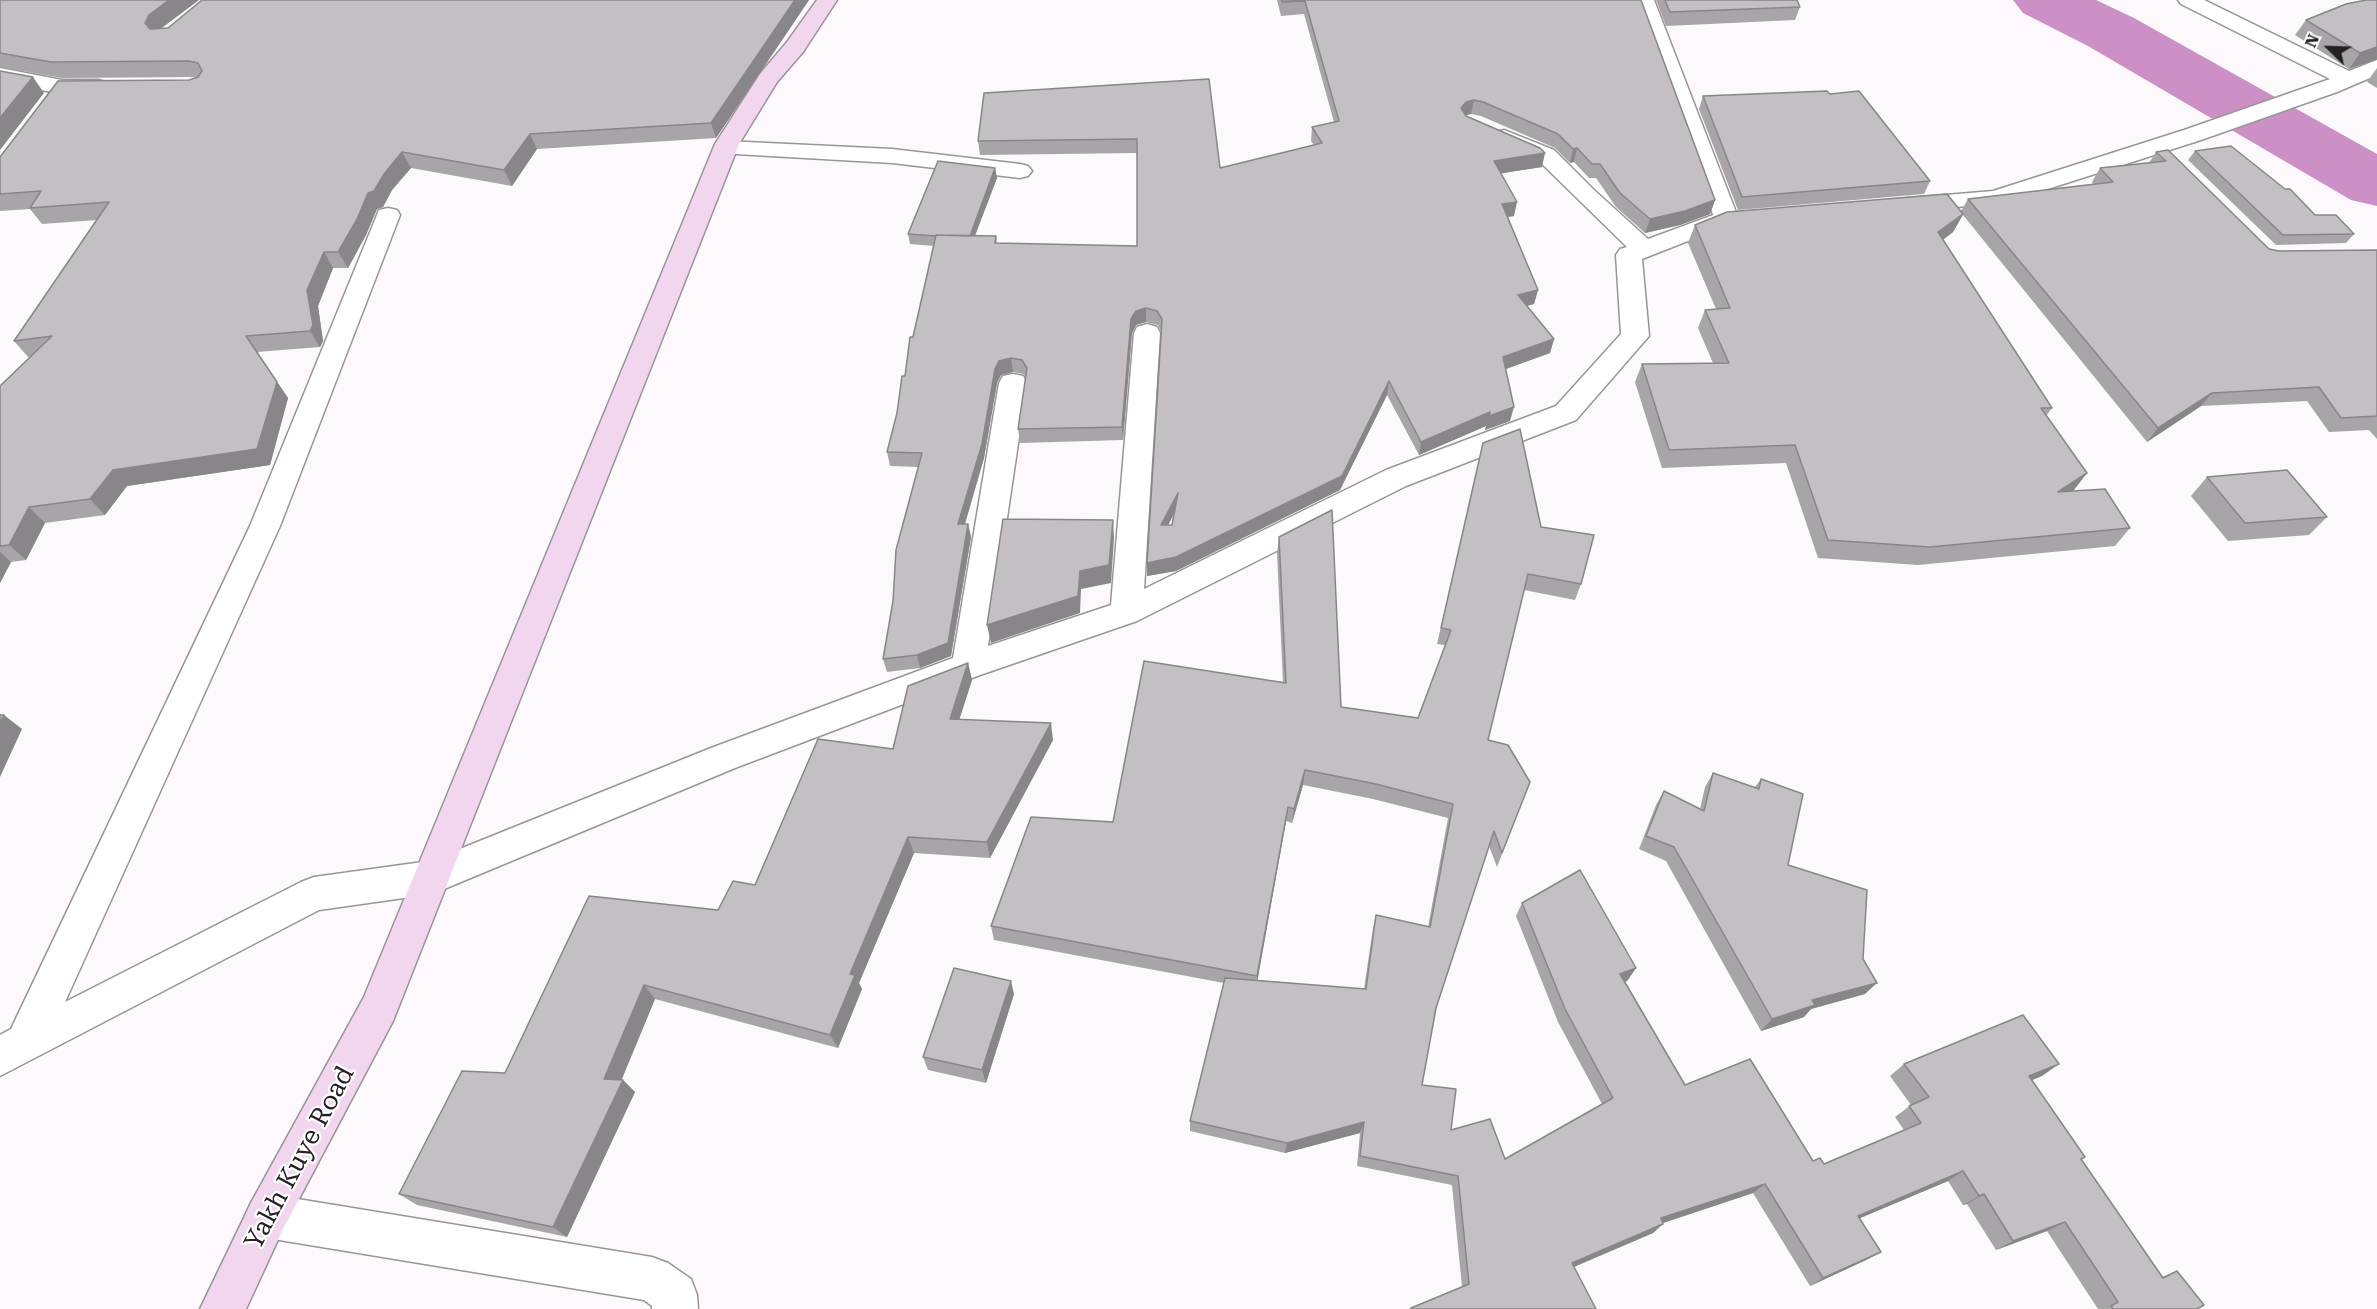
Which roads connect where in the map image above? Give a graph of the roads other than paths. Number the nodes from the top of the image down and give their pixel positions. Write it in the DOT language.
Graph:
graph roads {
  1 [pos="827,0"];
  2 [pos="1644,0"];
  3 [pos="2188,0"];
  4 [pos="2377,67"];
  5 [pos="0,75"];
  6 [pos="2339,83"];
  7 [pos="63,87"];
  8 [pos="119,87"];
  9 [pos="49,105"];
  10 [pos="1482,128"];
  11 [pos="726,148"];
  12 [pos="1020,171"];
  13 [pos="1877,207"];
  14 [pos="388,215"];
  15 [pos="1761,217"];
  16 [pos="1727,220"];
  17 [pos="1644,249"];
  18 [pos="1147,333"];
  19 [pos="1013,382"];
  20 [pos="1126,612"];
  21 [pos="968,666"];
  22 [pos="432,877"];
  23 [pos="13,1049"];
  24 [pos="267,1216"];
  25 [pos="223,1309"];
  26 [pos="675,1309"];
  1 -- 11 [label="main road, Yakh Kuye Road"];
  2 -- 16 [label="street"];
  3 -- 6 [label="street"];
  4 -- 6 [label="street"];
  5 -- 7 [label="street"];
  6 -- 13 [label="street"];
  7 -- 8 [label="street"];
  7 -- 9 [label="street"];
  10 -- 17 [label="street"];
  11 -- 12 [label="street"];
  11 -- 22 [label="main road, Yakh Kuye Road"];
  14 -- 23 [label="street"];
  15 -- 16 [label="street"];
  16 -- 17 [label="street"];
  17 -- 20 [label="street"];
  18 -- 20 [label="street"];
  19 -- 21 [label="street"];
  20 -- 21 [label="street"];
  21 -- 22 [label="street"];
  22 -- 23 [label="street"];
  22 -- 24 [label="main road, Yakh Kuye Road"];
  24 -- 25 [label="main road, Yakh Kuye Road"];
  24 -- 26 [label="street"];
}
